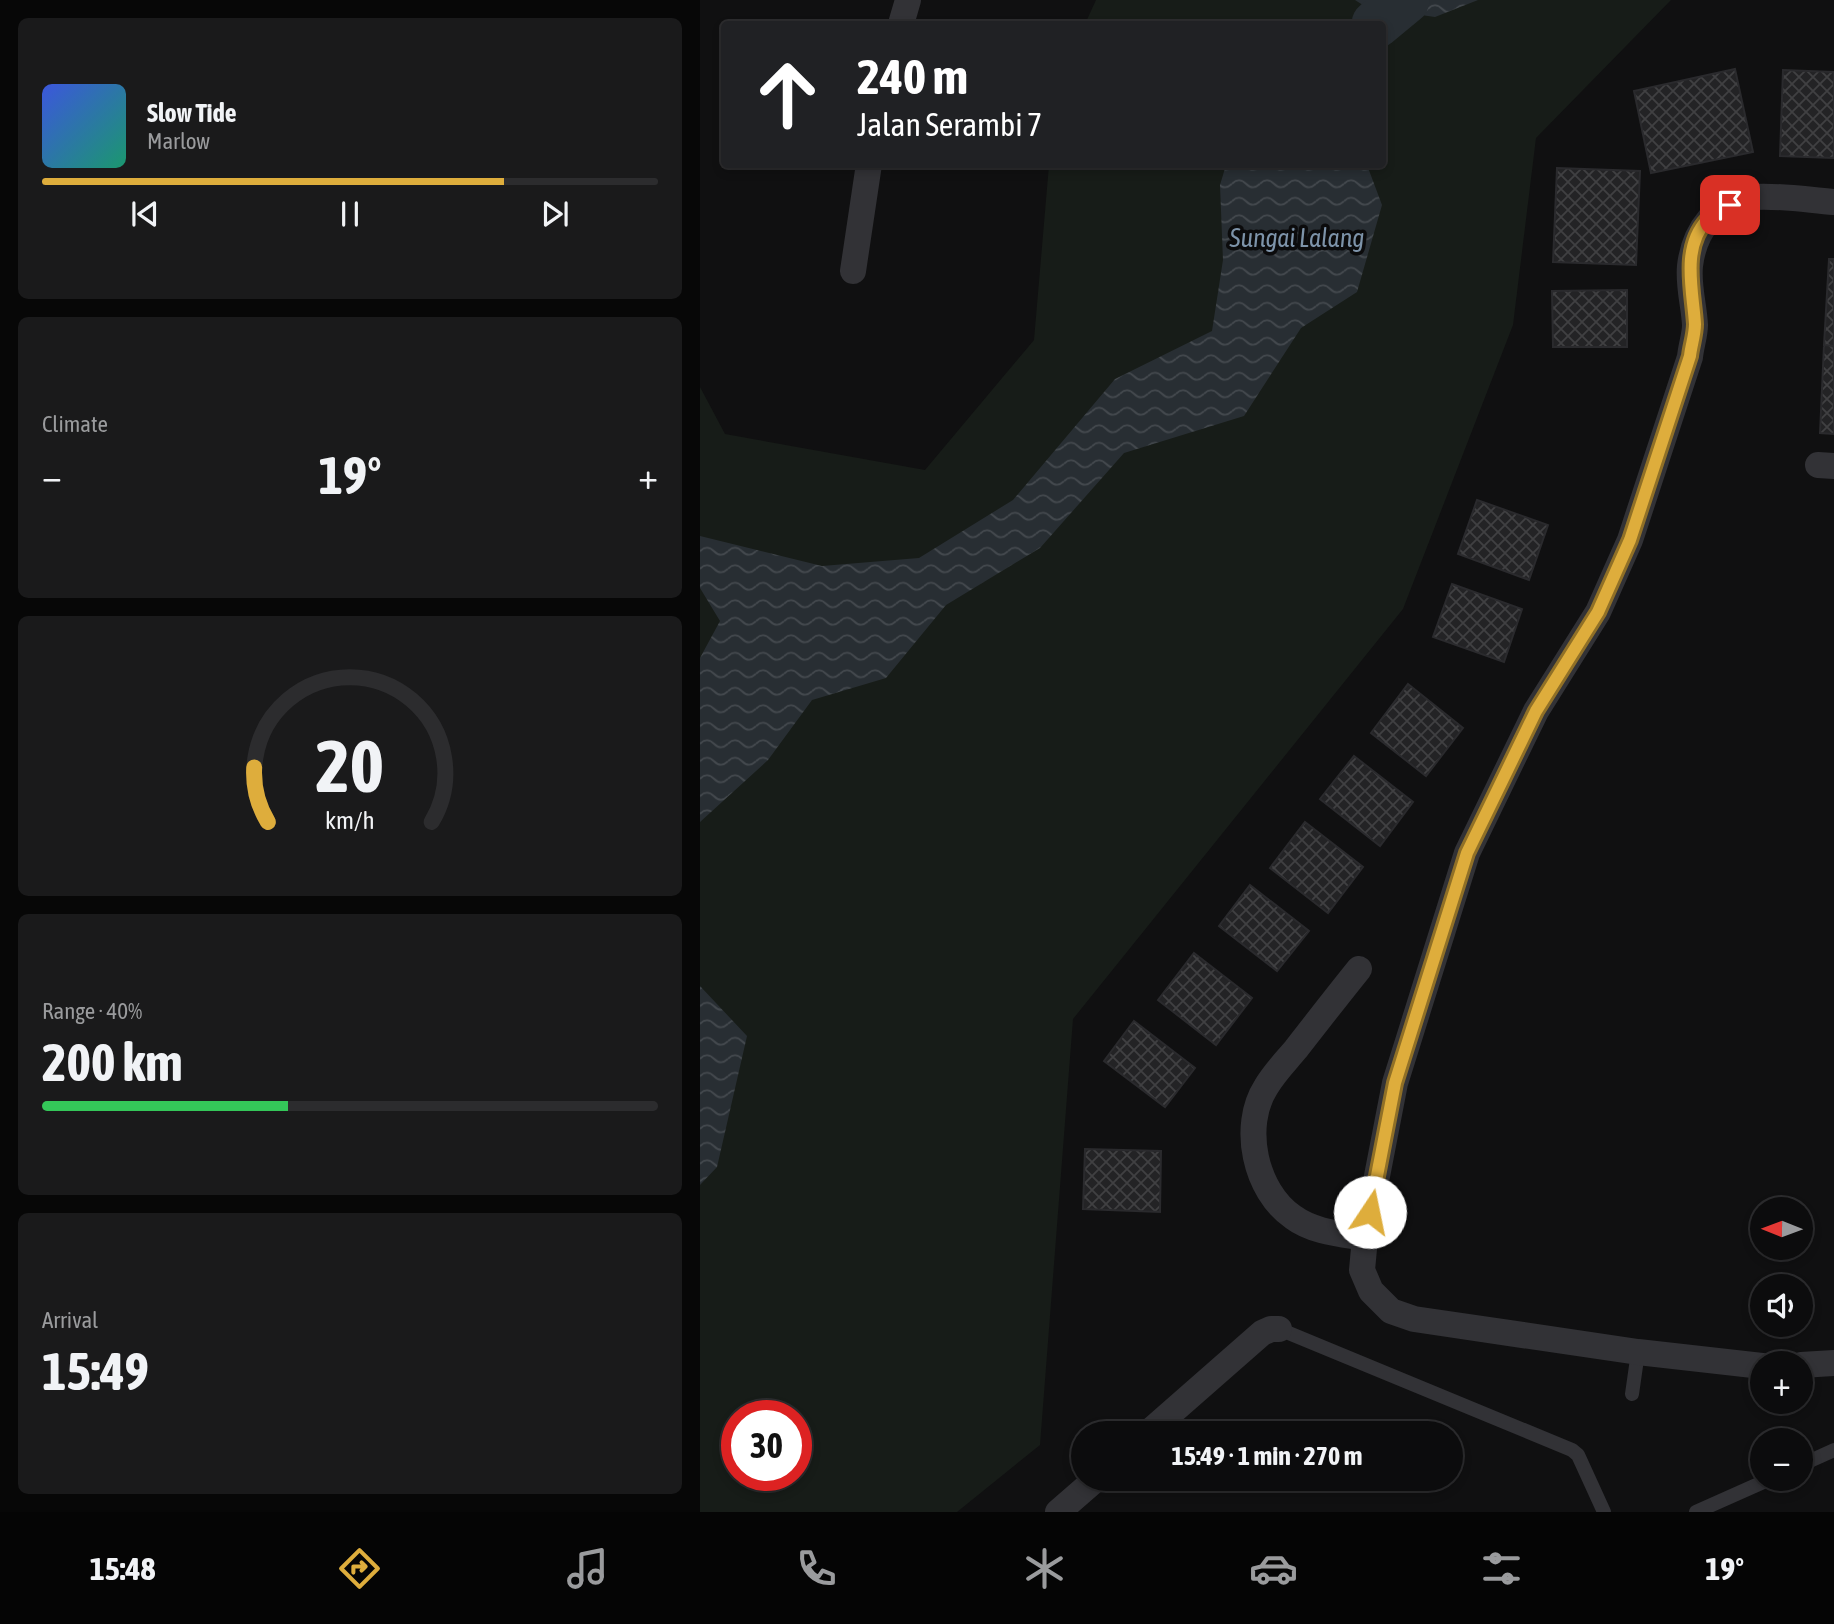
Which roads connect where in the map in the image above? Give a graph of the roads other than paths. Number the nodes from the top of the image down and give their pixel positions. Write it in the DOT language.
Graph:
graph roads {
  1 [pos="908,0"];
  2 [pos="902,21"];
  3 [pos="869,168"];
  4 [pos="1834,202"];
  5 [pos="853,271"];
  6 [pos="1359,969"];
  7 [pos="1365,1238"];
  8 [pos="1279,1329"];
  9 [pos="1638,1352"];
  10 [pos="1834,1363"];
  11 [pos="1750,1365"];
  12 [pos="1813,1365"];
  13 [pos="1632,1394"];
  14 [pos="1162,1421"];
  15 [pos="1834,1450"];
  16 [pos="1813,1460"];
  17 [pos="1750,1488"];
  18 [pos="1082,1491"];
  19 [pos="1058,1512"];
  20 [pos="1604,1512"];
  21 [pos="1696,1512"];
  1 -- 2 [label="street"];
  3 -- 5 [label="street"];
  4 -- 7 [label="street"];
  6 -- 7 [label="street"];
  7 -- 9 [label="street"];
  8 -- 14 [label="street"];
  8 -- 20 [label="lane"];
  9 -- 11 [label="street"];
  9 -- 13 [label="lane"];
  10 -- 12 [label="street"];
  15 -- 16 [label="lane"];
  17 -- 21 [label="lane"];
  18 -- 19 [label="street"];
}
